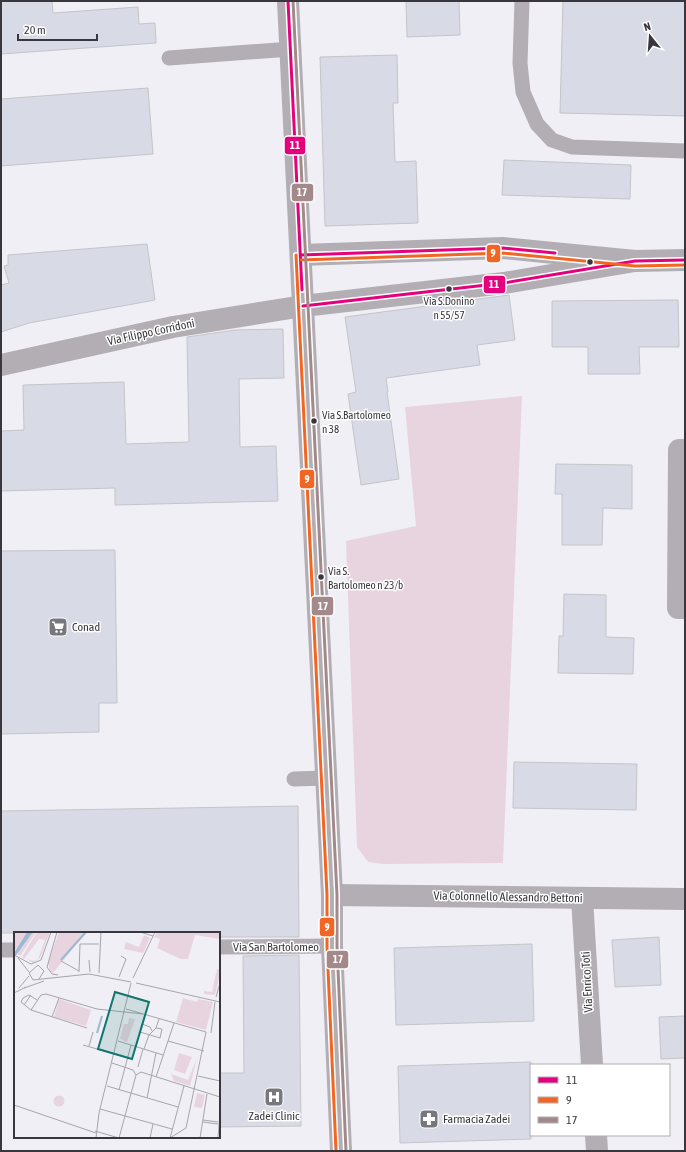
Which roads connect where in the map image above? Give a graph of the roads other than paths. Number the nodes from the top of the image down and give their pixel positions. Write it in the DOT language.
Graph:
graph roads {
  1 [pos="288,1"];
  2 [pos="522,1"];
  3 [pos="291,49"];
  4 [pos="169,58"];
  5 [pos="685,151"];
  6 [pos="301,255"];
  7 [pos="685,260"];
  8 [pos="635,262"];
  9 [pos="303,306"];
  10 [pos="1,365"];
  11 [pos="685,450"];
  12 [pos="685,608"];
  13 [pos="326,778"];
  14 [pos="294,779"];
  15 [pos="332,895"];
  16 [pos="582,898"];
  17 [pos="685,899"];
  18 [pos="332,946"];
  19 [pos="220,947"];
  20 [pos="1,950"];
  21 [pos="14,950"];
  22 [pos="592,1064"];
  23 [pos="596,1136"];
  24 [pos="341,1151"];
  25 [pos="597,1151"];
  1 -- 3 [label="street, Via San Bartolomeo"];
  2 -- 5 [label="lane"];
  3 -- 4 [label="lane"];
  3 -- 6 [label="street, Via San Bartolomeo"];
  6 -- 8 [label="street"];
  6 -- 9 [label="street, Via San Bartolomeo"];
  7 -- 8 [label="street"];
  8 -- 9 [label="street, Via Filippo Corridoni"];
  9 -- 10 [label="street, Via Filippo Corridoni"];
  9 -- 13 [label="street, Via San Bartolomeo"];
  11 -- 12 [label="street"];
  13 -- 14 [label="lane"];
  13 -- 15 [label="street, Via San Bartolomeo"];
  15 -- 16 [label="street, Via Colonnello Alessandro Bettoni"];
  15 -- 18 [label="street, Via San Bartolomeo"];
  16 -- 17 [label="street, Via Colonnello Alessandro Bettoni"];
  16 -- 22 [label="street, Via Enrico Toti"];
  18 -- 19 [label="lane, Via San Bartolomeo"];
  18 -- 24 [label="street, Via San Bartolomeo"];
  20 -- 21 [label="lane"];
  23 -- 25 [label="street"];
}
